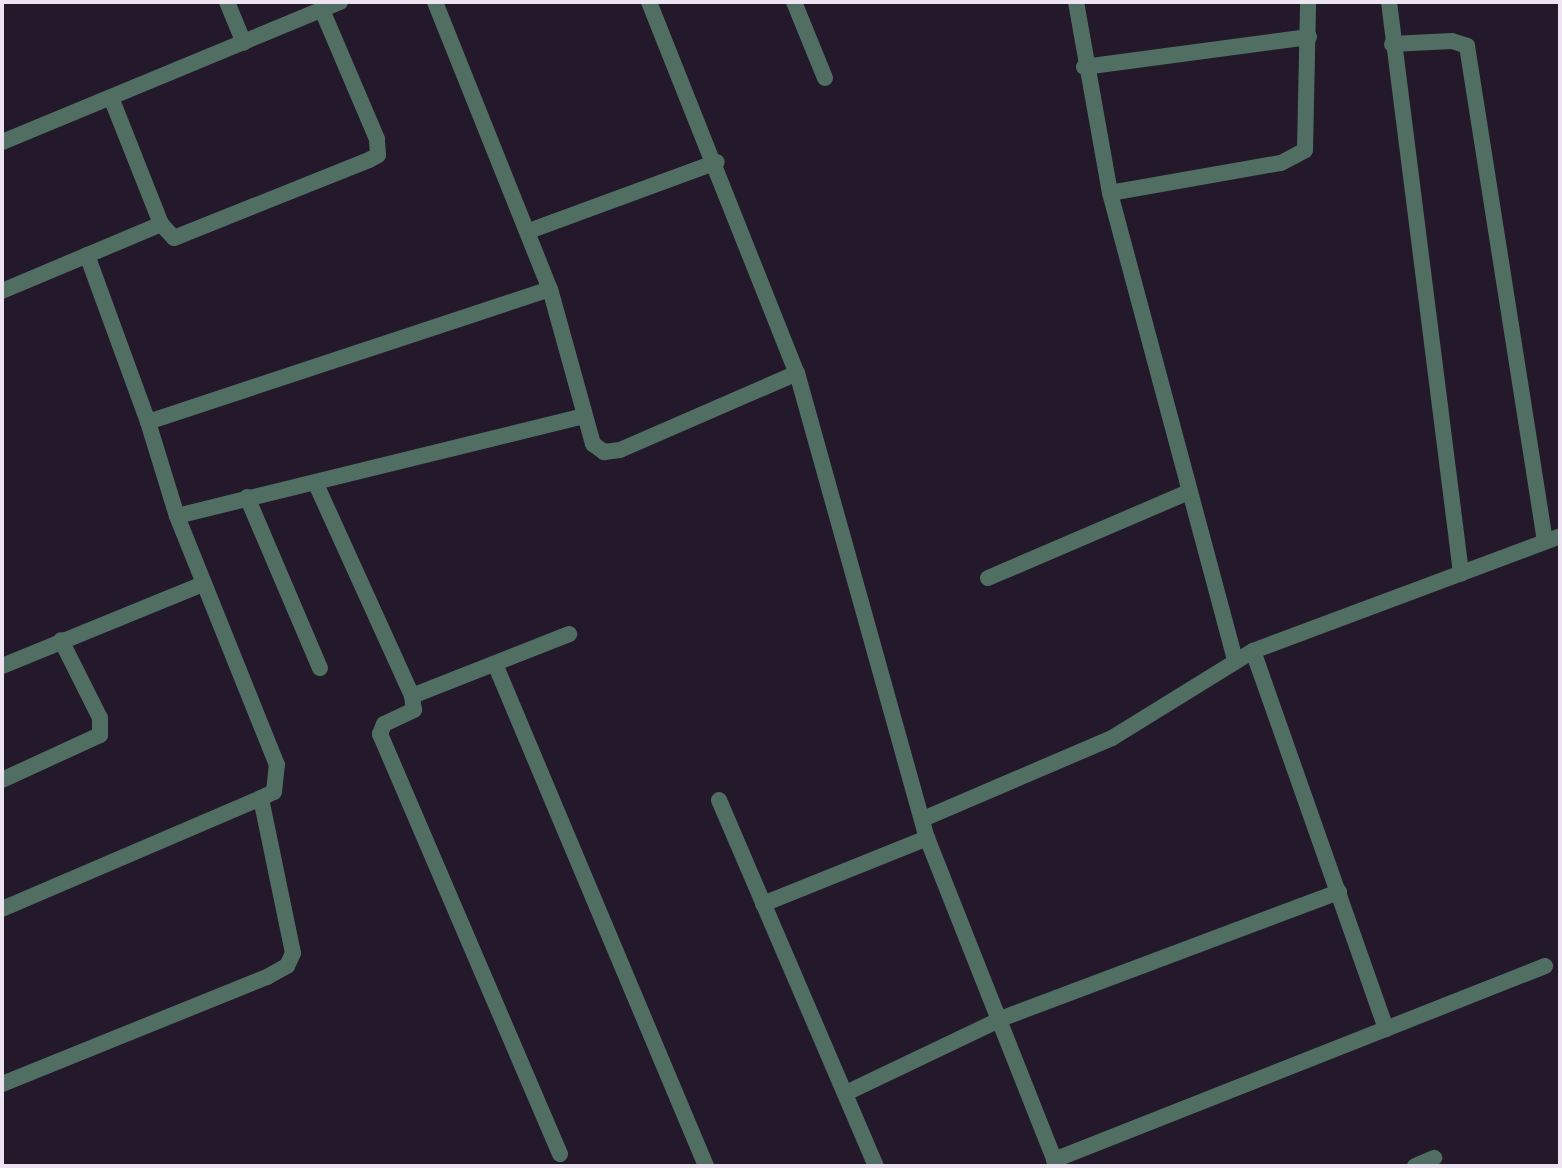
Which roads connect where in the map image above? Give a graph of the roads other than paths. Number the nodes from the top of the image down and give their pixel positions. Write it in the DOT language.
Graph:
graph roads {
  1 [pos="227,2"];
  2 [pos="340,2"];
  3 [pos="435,2"];
  4 [pos="649,2"];
  5 [pos="794,2"];
  6 [pos="1076,2"];
  7 [pos="1308,2"];
  8 [pos="1389,2"];
  9 [pos="322,10"];
  10 [pos="1309,37"];
  11 [pos="244,43"];
  12 [pos="1392,44"];
  13 [pos="1084,67"];
  14 [pos="825,78"];
  15 [pos="112,100"];
  16 [pos="2,142"];
  17 [pos="717,162"];
  18 [pos="1110,193"];
  19 [pos="161,224"];
  20 [pos="529,231"];
  21 [pos="87,255"];
  22 [pos="550,289"];
  23 [pos="2,291"];
  24 [pos="797,373"];
  25 [pos="581,417"];
  26 [pos="148,422"];
  27 [pos="316,484"];
  28 [pos="1189,492"];
  29 [pos="247,497"];
  30 [pos="177,516"];
  31 [pos="1552,538"];
  32 [pos="1461,573"];
  33 [pos="988,578"];
  34 [pos="200,585"];
  35 [pos="569,634"];
  36 [pos="61,640"];
  37 [pos="1253,651"];
  38 [pos="1235,659"];
  39 [pos="495,664"];
  40 [pos="2,666"];
  41 [pos="320,668"];
  42 [pos="412,696"];
  43 [pos="2,780"];
  44 [pos="261,798"];
  45 [pos="719,800"];
  46 [pos="923,819"];
  47 [pos="927,838"];
  48 [pos="1339,892"];
  49 [pos="763,904"];
  50 [pos="2,909"];
  51 [pos="1545,966"];
  52 [pos="1003,1018"];
  53 [pos="1386,1029"];
  54 [pos="2,1084"];
  55 [pos="846,1093"];
  56 [pos="560,1154"];
  57 [pos="1434,1158"];
  58 [pos="1056,1163"];
  59 [pos="706,1166"];
  60 [pos="876,1166"];
  61 [pos="1415,1166"];
  1 -- 11 [label="street"];
  2 -- 9 [label="street"];
  3 -- 20 [label="street"];
  4 -- 17 [label="street"];
  5 -- 14 [label="street"];
  6 -- 13 [label="street"];
  7 -- 10 [label="street"];
  8 -- 12 [label="street"];
  9 -- 11 [label="street"];
  9 -- 19 [label="street"];
  10 -- 13 [label="street"];
  10 -- 18 [label="street"];
  11 -- 15 [label="street"];
  12 -- 31 [label="street"];
  12 -- 32 [label="street"];
  13 -- 18 [label="street"];
  15 -- 16 [label="street"];
  15 -- 19 [label="street"];
  17 -- 20 [label="street"];
  17 -- 24 [label="street"];
  18 -- 28 [label="street"];
  19 -- 21 [label="street"];
  20 -- 22 [label="street"];
  21 -- 23 [label="street"];
  21 -- 26 [label="street"];
  22 -- 25 [label="street"];
  22 -- 26 [label="street"];
  24 -- 25 [label="street"];
  24 -- 46 [label="street"];
  25 -- 27 [label="street"];
  26 -- 30 [label="street"];
  27 -- 29 [label="street"];
  27 -- 42 [label="street"];
  28 -- 33 [label="street"];
  28 -- 38 [label="street"];
  29 -- 30 [label="street"];
  29 -- 41 [label="street"];
  30 -- 34 [label="street"];
  31 -- 32 [label="street"];
  32 -- 37 [label="street"];
  34 -- 36 [label="street"];
  34 -- 44 [label="street"];
  35 -- 39 [label="street"];
  36 -- 40 [label="street"];
  36 -- 43 [label="street"];
  37 -- 38 [label="street"];
  37 -- 48 [label="street"];
  38 -- 46 [label="street"];
  39 -- 42 [label="street"];
  39 -- 59 [label="street"];
  42 -- 56 [label="street"];
  44 -- 50 [label="street"];
  44 -- 54 [label="street"];
  45 -- 49 [label="street"];
  46 -- 47 [label="street"];
  47 -- 49 [label="street"];
  47 -- 52 [label="street"];
  48 -- 52 [label="street"];
  48 -- 53 [label="street"];
  49 -- 55 [label="street"];
  51 -- 53 [label="street"];
  52 -- 55 [label="street"];
  52 -- 58 [label="street"];
  53 -- 58 [label="street"];
  55 -- 60 [label="street"];
  57 -- 61 [label="street"];
}
